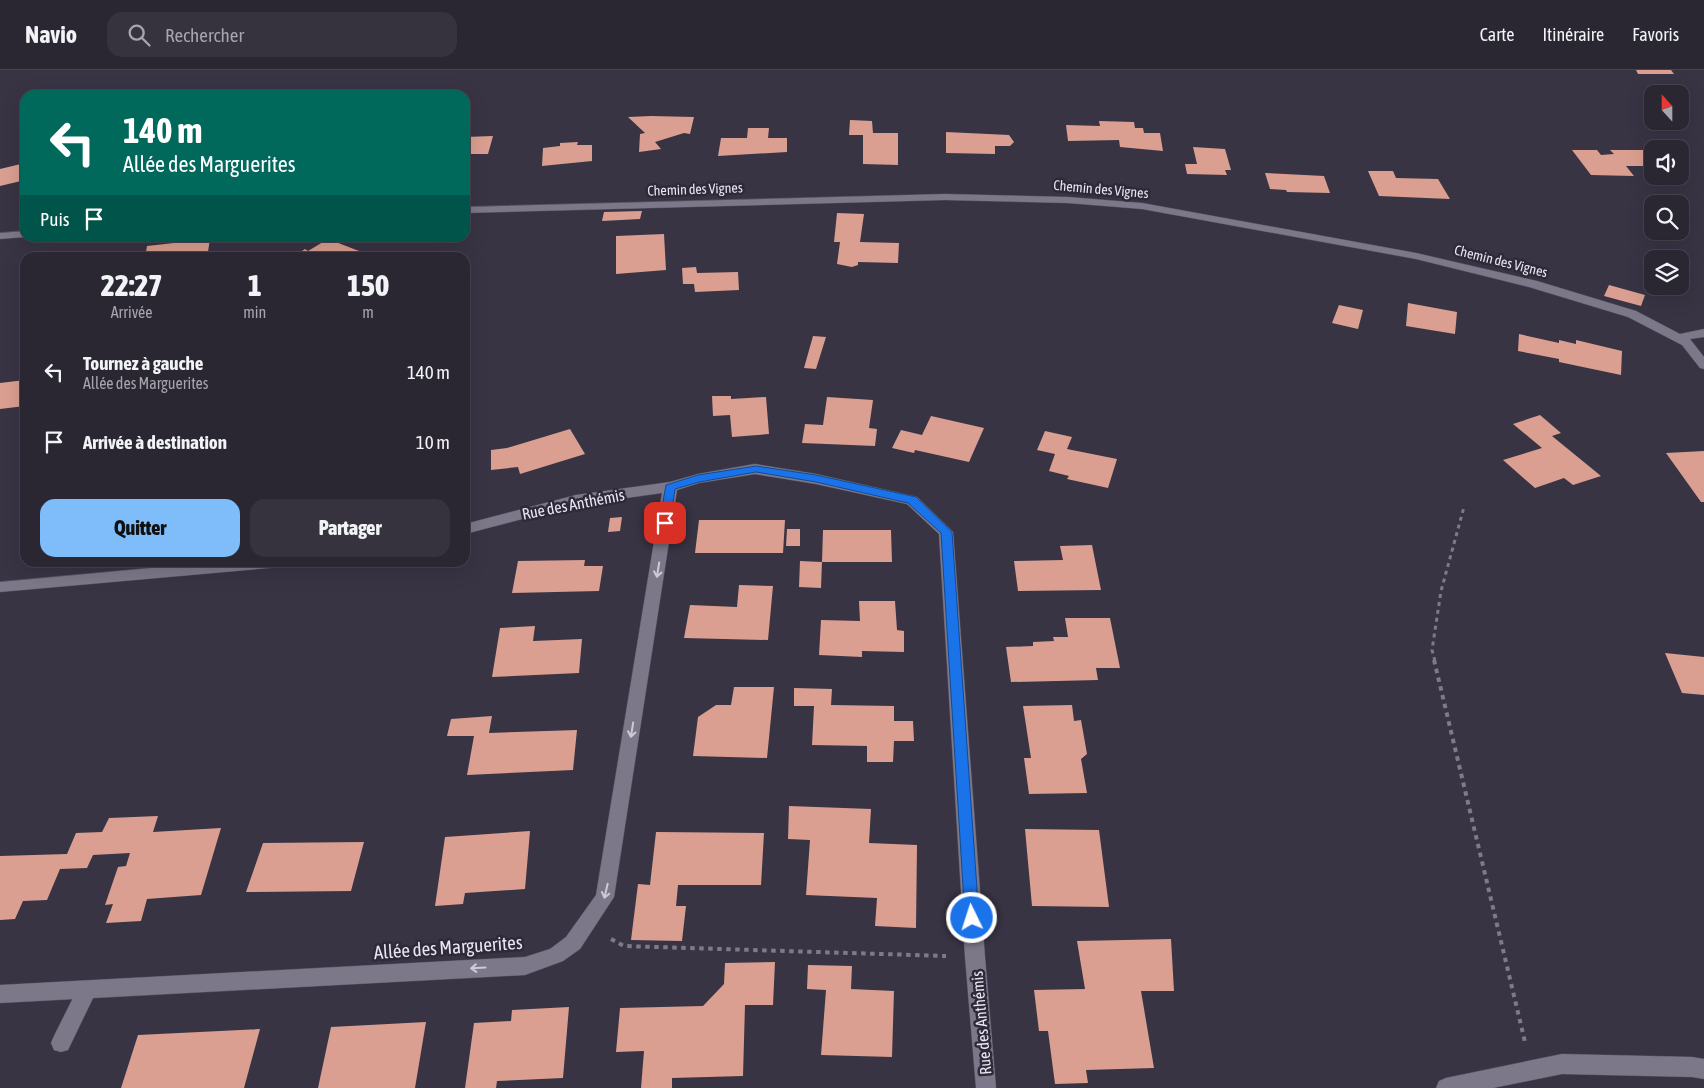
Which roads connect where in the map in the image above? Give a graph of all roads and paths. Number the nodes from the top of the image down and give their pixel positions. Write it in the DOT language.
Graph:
graph roads {
  1 [pos="470,210"];
  2 [pos="20,234"];
  3 [pos="0,236"];
  4 [pos="1704,333"];
  5 [pos="1678,338"];
  6 [pos="1704,366"];
  7 [pos="670,487"];
  8 [pos="1464,507"];
  9 [pos="470,528"];
  10 [pos="224,567"];
  11 [pos="0,587"];
  12 [pos="590,920"];
  13 [pos="975,957"];
  14 [pos="87,990"];
  15 [pos="0,994"];
  16 [pos="60,1043"];
  17 [pos="1704,1069"];
  18 [pos="1532,1070"];
  19 [pos="986,1088"];
  20 [pos="1446,1088"];
  1 -- 5 [label="street, Chemin des Vignes"];
  2 -- 3 [label="street"];
  4 -- 5 [label="street"];
  5 -- 6 [label="street, Chemin des Vignes"];
  7 -- 9 [label="street, Rue des Anthémis"];
  7 -- 12 [label="street, Allée des Marguerites, one-way"];
  7 -- 13 [label="street, Rue des Anthémis"];
  8 -- 18 [label="path"];
  10 -- 11 [label="street"];
  12 -- 13 [label="path"];
  12 -- 14 [label="street, Allée des Marguerites, one-way"];
  13 -- 19 [label="street, Rue des Anthémis"];
  14 -- 15 [label="street, Allée des Marguerites"];
  14 -- 16 [label="street"];
  17 -- 18 [label="street"];
  18 -- 20 [label="street"];
}
